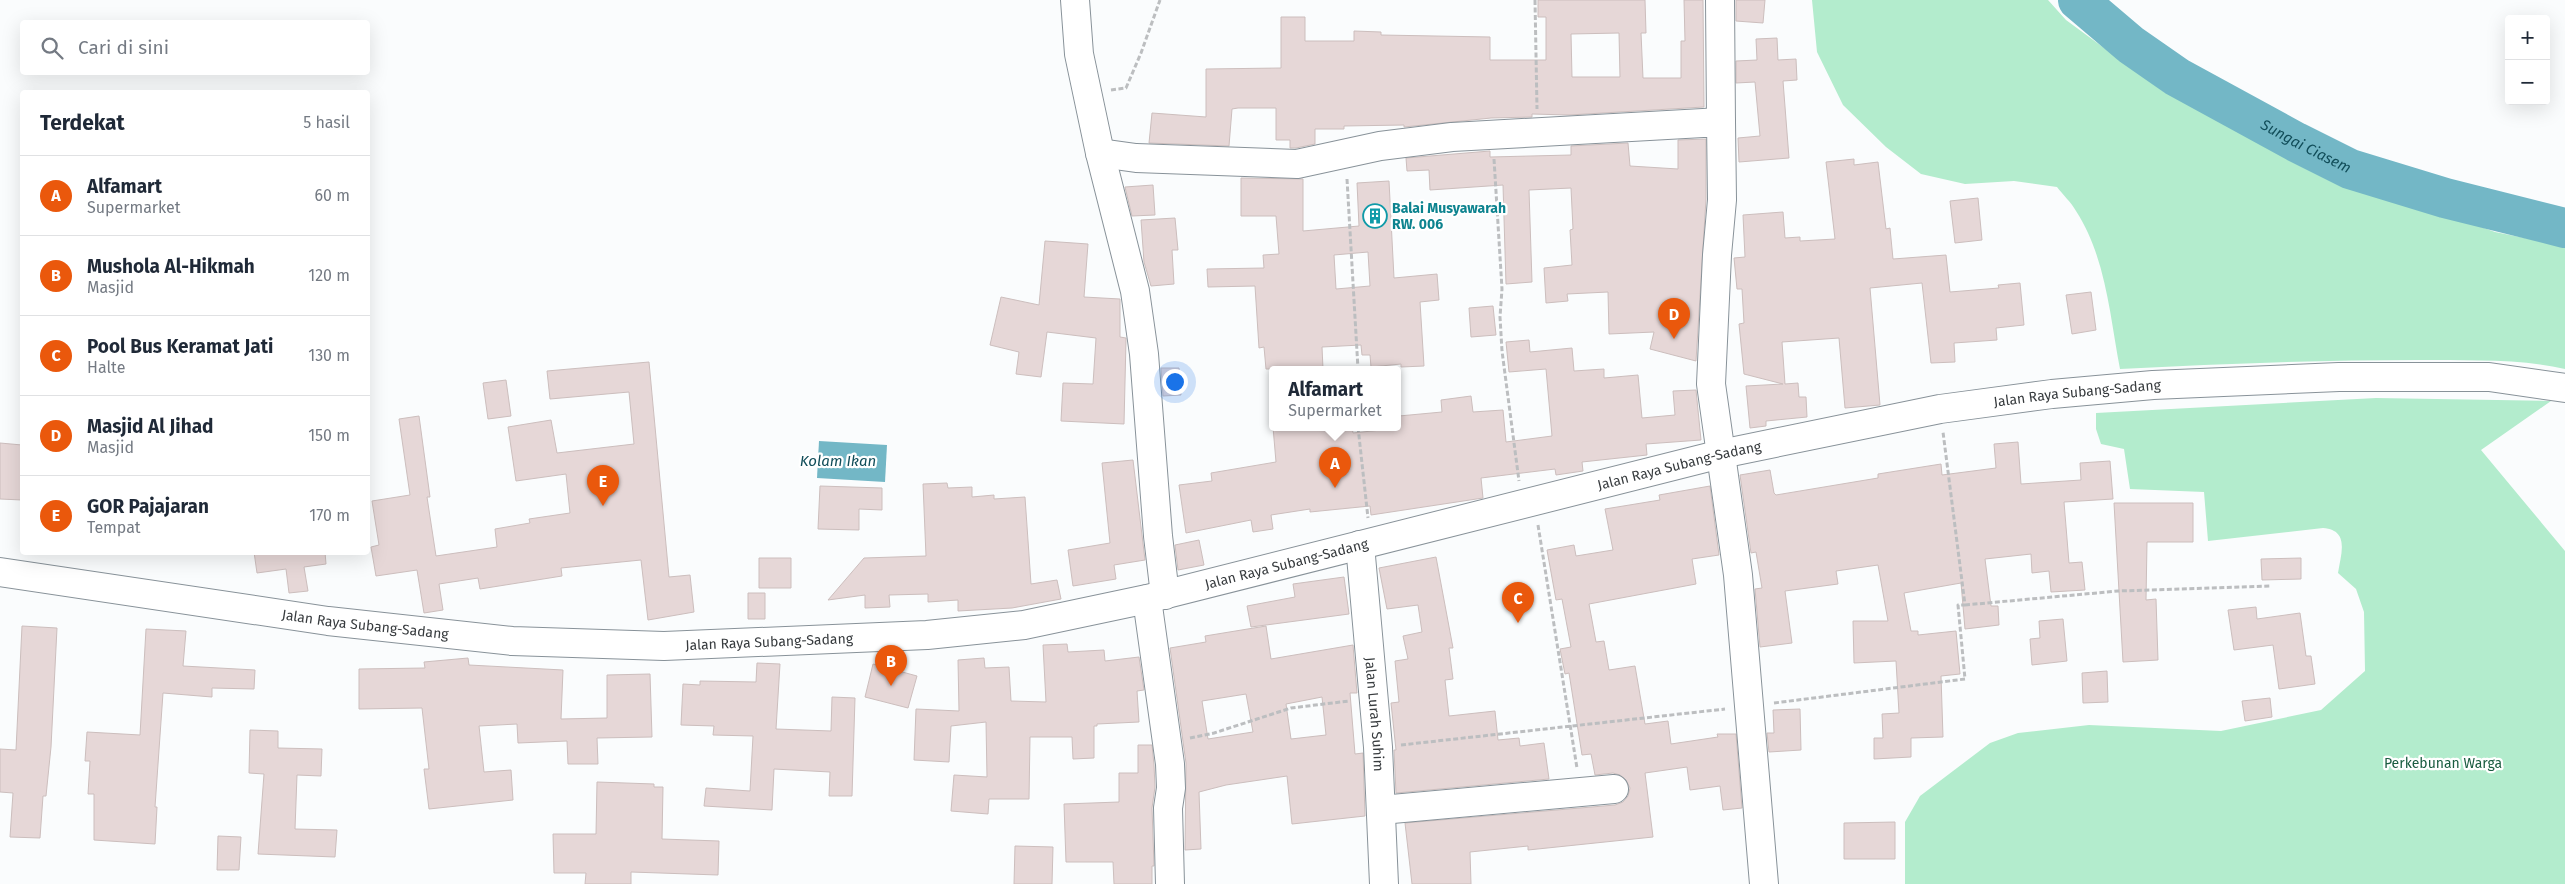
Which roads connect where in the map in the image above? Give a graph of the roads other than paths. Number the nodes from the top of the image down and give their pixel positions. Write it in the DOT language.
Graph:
graph roads {
  1 [pos="1075,0"];
  2 [pos="1720,0"];
  3 [pos="1721,122"];
  4 [pos="1100,153"];
  5 [pos="2565,388"];
  6 [pos="1721,454"];
  7 [pos="1365,544"];
  8 [pos="0,572"];
  9 [pos="1156,597"];
  10 [pos="1614,789"];
  11 [pos="1382,810"];
  12 [pos="1170,884"];
  13 [pos="1384,884"];
  14 [pos="1764,884"];
  1 -- 4 [label="street"];
  2 -- 3 [label="street"];
  3 -- 4 [label="street"];
  3 -- 6 [label="street"];
  4 -- 9 [label="street"];
  5 -- 6 [label="street, Jalan Raya Subang-Sadang"];
  6 -- 7 [label="street, Jalan Raya Subang-Sadang"];
  6 -- 14 [label="street"];
  7 -- 9 [label="street, Jalan Raya Subang-Sadang"];
  7 -- 11 [label="street, Jalan Lurah Suhim"];
  8 -- 9 [label="street, Jalan Raya Subang-Sadang"];
  9 -- 12 [label="street"];
  10 -- 11 [label="street"];
  11 -- 13 [label="street, Jalan Lurah Suhim"];
}
